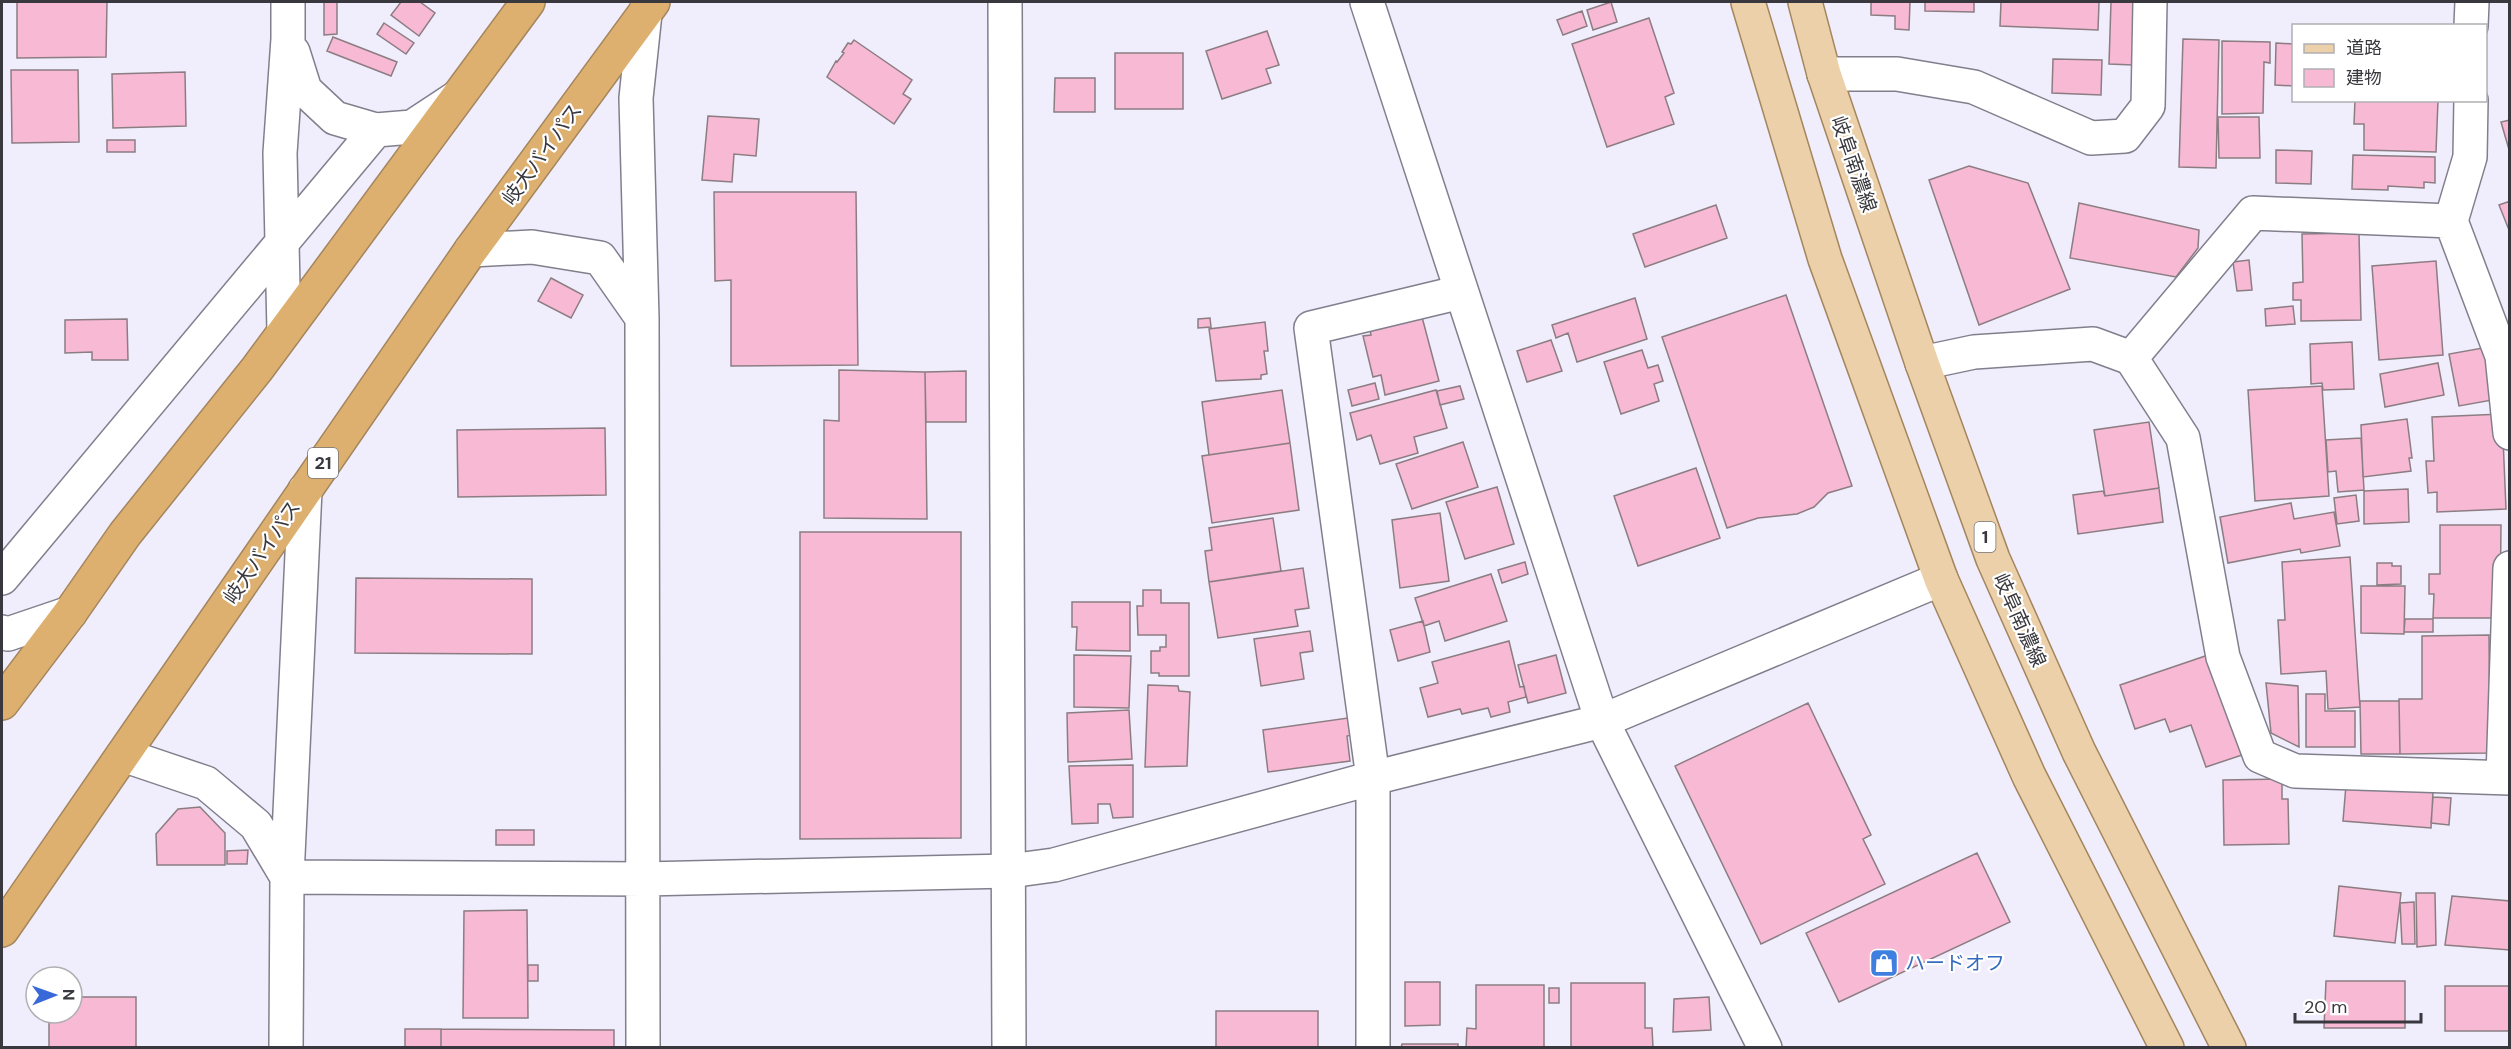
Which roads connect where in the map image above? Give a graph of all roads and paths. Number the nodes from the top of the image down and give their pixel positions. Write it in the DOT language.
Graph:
graph roads {
  1 [pos="288,2"];
  2 [pos="528,2"];
  3 [pos="1005,2"];
  4 [pos="1366,2"];
  5 [pos="1748,2"];
  6 [pos="1805,2"];
  7 [pos="2150,2"];
  8 [pos="2472,2"];
  9 [pos="649,7"];
  10 [pos="2471,24"];
  11 [pos="288,39"];
  12 [pos="1824,74"];
  13 [pos="456,98"];
  14 [pos="2470,102"];
  15 [pos="376,130"];
  16 [pos="2451,221"];
  17 [pos="282,244"];
  18 [pos="471,250"];
  19 [pos="1461,292"];
  20 [pos="642,318"];
  21 [pos="284,332"];
  22 [pos="2131,358"];
  23 [pos="1922,363"];
  24 [pos="2510,433"];
  25 [pos="305,490"];
  26 [pos="2510,568"];
  27 [pos="2,578"];
  28 [pos="1941,579"];
  29 [pos="70,613"];
  30 [pos="2,632"];
  31 [pos="2,703"];
  32 [pos="1602,721"];
  33 [pos="123,755"];
  34 [pos="1373,778"];
  35 [pos="2506,778"];
  36 [pos="1009,871"];
  37 [pos="287,877"];
  38 [pos="644,879"];
  39 [pos="2,930"];
  40 [pos="286,1047"];
  41 [pos="643,1047"];
  42 [pos="1009,1047"];
  43 [pos="1373,1047"];
  44 [pos="1765,1047"];
  45 [pos="2167,1047"];
  46 [pos="2229,1047"];
  1 -- 11 [label="street"];
  2 -- 13 [label="highway"];
  3 -- 36 [label="street"];
  4 -- 19 [label="street"];
  5 -- 28 [label="main road"];
  6 -- 12 [label="main road, 岐阜南濃線 / 1"];
  7 -- 12 [label="street"];
  8 -- 10 [label="street"];
  9 -- 18 [label="highway, 岐大バイパス / 21"];
  9 -- 20 [label="street"];
  11 -- 15 [label="street"];
  11 -- 17 [label="street"];
  12 -- 23 [label="main road, 岐阜南濃線 / 1"];
  13 -- 15 [label="street"];
  13 -- 21 [label="highway"];
  14 -- 16 [label="street"];
  15 -- 17 [label="street"];
  16 -- 22 [label="street"];
  16 -- 24 [label="street"];
  17 -- 21 [label="street"];
  17 -- 27 [label="street"];
  18 -- 20 [label="street"];
  18 -- 25 [label="highway, 岐大バイパス / 21"];
  19 -- 32 [label="street"];
  19 -- 34 [label="street"];
  20 -- 38 [label="street"];
  21 -- 29 [label="highway"];
  22 -- 23 [label="street"];
  22 -- 35 [label="street"];
  23 -- 46 [label="main road, 岐阜南濃線 / 1"];
  25 -- 33 [label="highway, 岐大バイパス / 21"];
  25 -- 37 [label="street"];
  26 -- 35 [label="street"];
  28 -- 32 [label="street"];
  28 -- 45 [label="main road"];
  29 -- 30 [label="street"];
  29 -- 31 [label="highway"];
  32 -- 34 [label="street"];
  32 -- 44 [label="street"];
  33 -- 37 [label="street"];
  33 -- 39 [label="highway, 岐大バイパス / 21"];
  34 -- 36 [label="street"];
  34 -- 43 [label="street"];
  36 -- 38 [label="street"];
  36 -- 42 [label="street"];
  37 -- 38 [label="street"];
  37 -- 40 [label="street"];
  38 -- 41 [label="street"];
}
